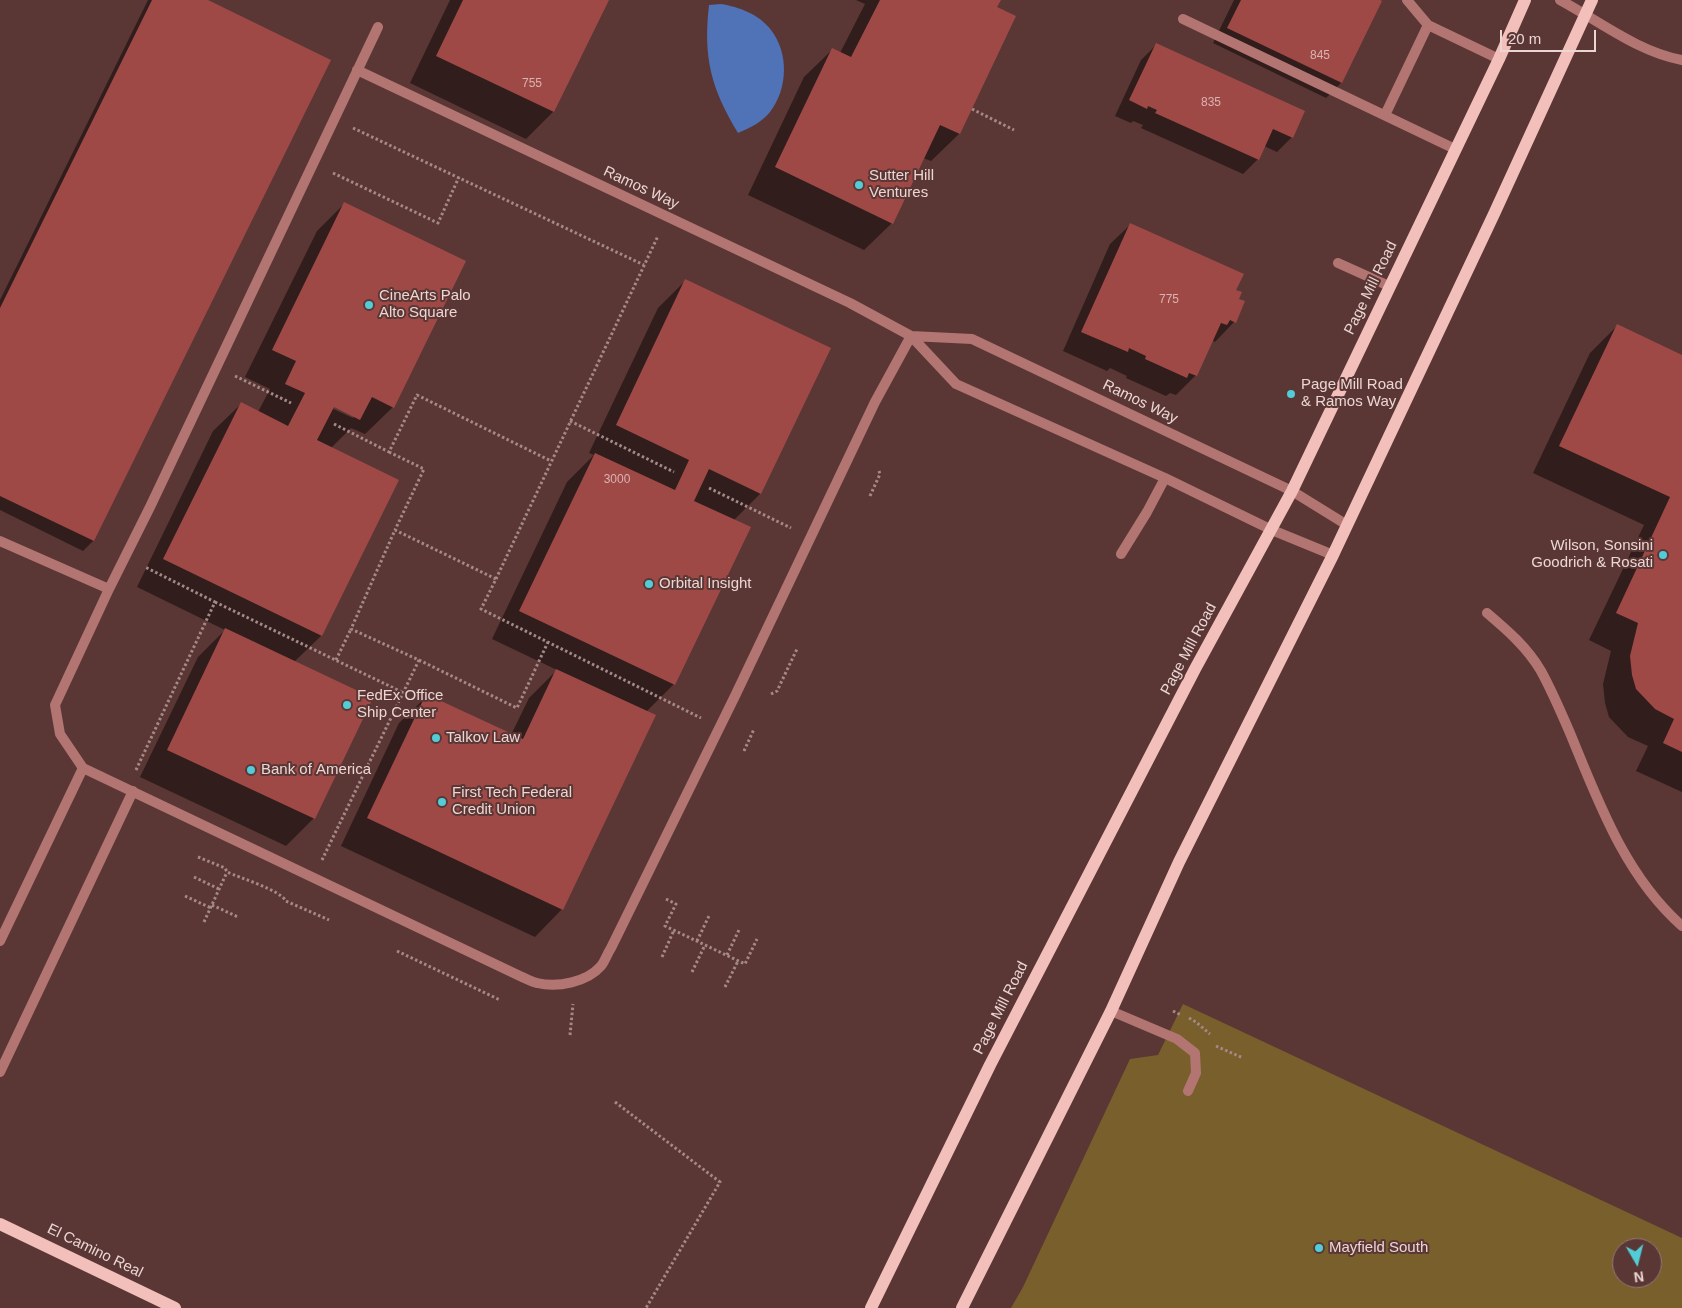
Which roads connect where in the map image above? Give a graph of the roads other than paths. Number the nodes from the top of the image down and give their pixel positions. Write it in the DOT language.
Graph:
graph roads {
  1 [pos="1407,0"];
  2 [pos="1525,0"];
  3 [pos="1560,0"];
  4 [pos="1592,0"];
  5 [pos="1585,14"];
  6 [pos="1183,19"];
  7 [pos="1428,25"];
  8 [pos="378,27"];
  9 [pos="1499,59"];
  10 [pos="1682,60"];
  11 [pos="358,70"];
  12 [pos="1385,115"];
  13 [pos="1455,149"];
  14 [pos="1338,263"];
  15 [pos="1389,286"];
  16 [pos="911,336"];
  17 [pos="1165,478"];
  18 [pos="1292,491"];
  19 [pos="1347,524"];
  20 [pos="1272,530"];
  21 [pos="0,541"];
  22 [pos="1121,554"];
  23 [pos="1332,554"];
  24 [pos="109,589"];
  25 [pos="1487,612"];
  26 [pos="83,768"];
  27 [pos="130,790"];
  28 [pos="1682,926"];
  29 [pos="0,941"];
  30 [pos="1111,1011"];
  31 [pos="0,1072"];
  32 [pos="1188,1092"];
  33 [pos="0,1224"];
  34 [pos="175,1308"];
  35 [pos="871,1308"];
  36 [pos="962,1308"];
  1 -- 7 [label="lane"];
  2 -- 9 [label="main road, Page Mill Road"];
  3 -- 5 [label="lane"];
  4 -- 5 [label="main road"];
  5 -- 10 [label="lane"];
  5 -- 19 [label="main road"];
  6 -- 12 [label="lane"];
  7 -- 9 [label="lane"];
  7 -- 12 [label="lane"];
  8 -- 11 [label="lane"];
  9 -- 13 [label="main road, Page Mill Road"];
  11 -- 16 [label="lane, Ramos Way"];
  11 -- 24 [label="lane"];
  12 -- 13 [label="lane"];
  13 -- 15 [label="main road, Page Mill Road"];
  14 -- 15 [label="lane"];
  15 -- 18 [label="main road, Page Mill Road"];
  16 -- 17 [label="lane, Ramos Way"];
  16 -- 18 [label="lane, Ramos Way"];
  16 -- 27 [label="lane"];
  17 -- 20 [label="lane, Ramos Way"];
  17 -- 22 [label="lane"];
  18 -- 19 [label="lane, Ramos Way"];
  18 -- 20 [label="main road, Page Mill Road"];
  19 -- 23 [label="main road"];
  20 -- 23 [label="lane, Ramos Way"];
  20 -- 35 [label="main road, Page Mill Road"];
  21 -- 24 [label="lane"];
  23 -- 30 [label="main road"];
  24 -- 26 [label="lane"];
  25 -- 28 [label="lane"];
  26 -- 27 [label="lane"];
  26 -- 29 [label="lane"];
  27 -- 31 [label="lane"];
  30 -- 32 [label="lane"];
  30 -- 36 [label="main road"];
  33 -- 34 [label="main road, El Camino Real"];
}
